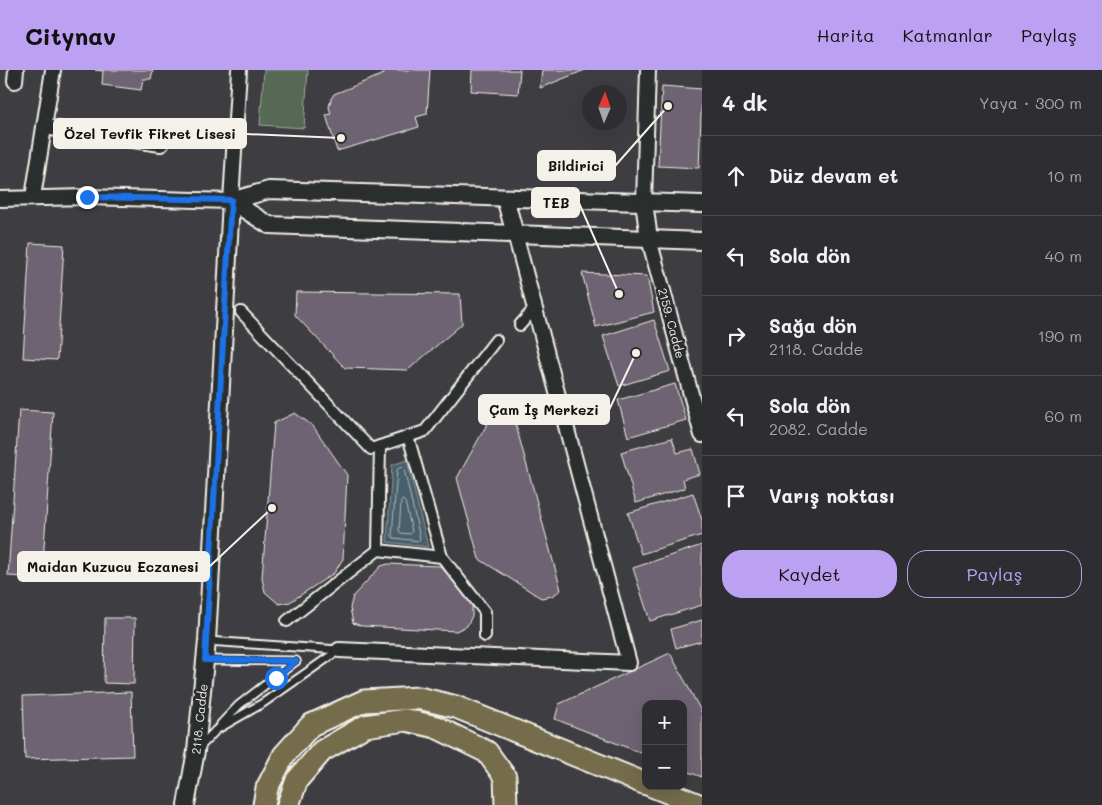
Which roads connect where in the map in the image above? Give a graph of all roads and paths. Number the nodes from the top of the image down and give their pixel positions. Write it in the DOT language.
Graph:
graph roads {
  1 [pos="53,70"];
  2 [pos="238,70"];
  3 [pos="648,70"];
  4 [pos="44,126"];
  5 [pos="160,144"];
  6 [pos="34,197"];
  7 [pos="505,198"];
  8 [pos="0,199"];
  9 [pos="231,200"];
  10 [pos="644,202"];
  11 [pos="702,204"];
  12 [pos="515,234"];
  13 [pos="649,239"];
  14 [pos="702,241"];
  15 [pos="535,308"];
  16 [pos="241,312"];
  17 [pos="520,325"];
  18 [pos="496,340"];
  19 [pos="702,435"];
  20 [pos="408,436"];
  21 [pos="380,446"];
  22 [pos="378,550"];
  23 [pos="442,557"];
  24 [pos="287,621"];
  25 [pos="485,636"];
  26 [pos="207,641"];
  27 [pos="339,650"];
  28 [pos="205,660"];
  29 [pos="216,730"];
  30 [pos="196,751"];
  31 [pos="642,782"];
  32 [pos="662,790"];
  33 [pos="188,803"];
  34 [pos="264,805"];
  35 [pos="288,805"];
  36 [pos="506,805"];
  37 [pos="699,805"];
  1 -- 4 [label="street"];
  2 -- 9 [label="street, 2118. Cadde"];
  3 -- 10 [label="street"];
  4 -- 5 [label="street"];
  4 -- 6 [label="street"];
  6 -- 8 [label="street"];
  6 -- 9 [label="street"];
  7 -- 9 [label="street"];
  7 -- 10 [label="street"];
  7 -- 12 [label="street"];
  9 -- 12 [label="street"];
  9 -- 26 [label="street, 2118. Cadde"];
  10 -- 11 [label="street"];
  10 -- 13 [label="street"];
  12 -- 13 [label="street"];
  12 -- 15 [label="street"];
  13 -- 14 [label="street"];
  13 -- 19 [label="street, 2159. Cadde"];
  15 -- 17 [label="street"];
  15 -- 27 [label="street"];
  16 -- 21 [label="street"];
  18 -- 20 [label="street"];
  20 -- 21 [label="street"];
  20 -- 23 [label="street"];
  21 -- 22 [label="street"];
  22 -- 23 [label="street"];
  22 -- 24 [label="street"];
  23 -- 25 [label="street"];
  26 -- 27 [label="lane"];
  26 -- 28 [label="street, 2118. Cadde"];
  27 -- 29 [label="lane"];
  28 -- 29 [label="lane"];
  28 -- 30 [label="street, 2118. Cadde"];
  29 -- 30 [label="lane"];
  30 -- 33 [label="street, 2118. Cadde"];
  31 -- 34 [label="main road"];
  32 -- 37 [label="main road"];
  35 -- 36 [label="main road"];
}
